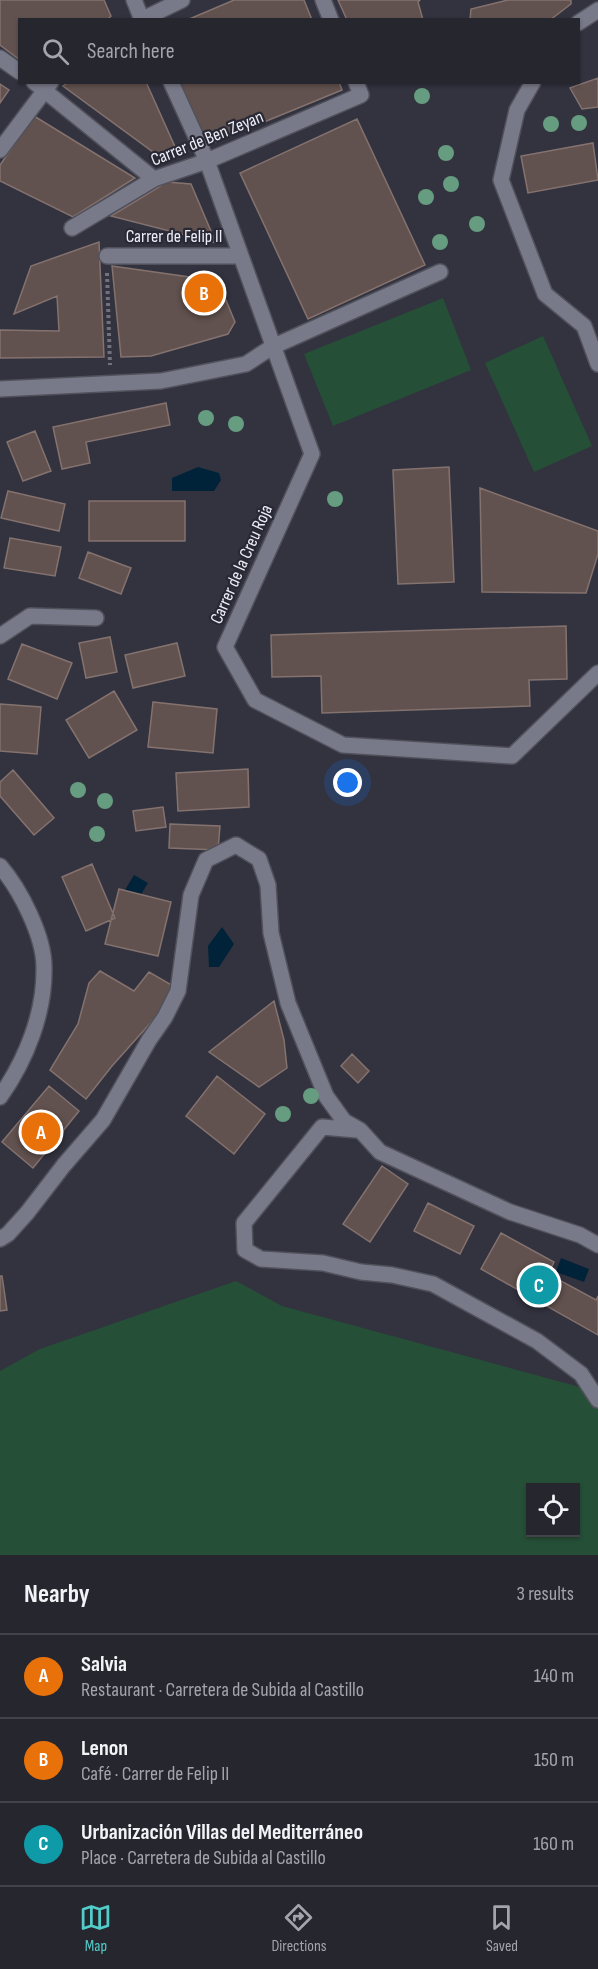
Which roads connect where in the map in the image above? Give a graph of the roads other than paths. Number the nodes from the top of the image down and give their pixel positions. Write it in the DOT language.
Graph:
graph roads {
  1 [pos="134,0"];
  2 [pos="182,0"];
  3 [pos="323,0"];
  4 [pos="598,10"];
  5 [pos="142,18"];
  6 [pos="144,18"];
  7 [pos="330,18"];
  8 [pos="580,22"];
  9 [pos="0,58"];
  10 [pos="18,71"];
  11 [pos="172,84"];
  12 [pos="532,84"];
  13 [pos="44,85"];
  14 [pos="359,89"];
  15 [pos="0,150"];
  16 [pos="207,161"];
  17 [pos="154,179"];
  18 [pos="72,228"];
  19 [pos="107,256"];
  20 [pos="241,256"];
  21 [pos="440,272"];
  22 [pos="272,347"];
  23 [pos="598,364"];
  24 [pos="0,389"];
  25 [pos="96,618"];
  26 [pos="0,636"];
  27 [pos="598,673"];
  28 [pos="0,866"];
  29 [pos="0,1097"];
  30 [pos="360,1130"];
  31 [pos="0,1239"];
  32 [pos="598,1245"];
  33 [pos="598,1400"];
  1 -- 5 [label="street"];
  2 -- 6 [label="street"];
  3 -- 7 [label="street"];
  4 -- 8 [label="street"];
  9 -- 10 [label="street"];
  11 -- 16 [label="street"];
  12 -- 23 [label="street"];
  13 -- 15 [label="street"];
  13 -- 17 [label="street"];
  14 -- 16 [label="street, Carrer de Ben Zeyan"];
  16 -- 17 [label="street, Carrer de Ben Zeyan"];
  16 -- 20 [label="street"];
  17 -- 18 [label="street, Carrer de Ben Zeyan"];
  19 -- 20 [label="street, Carrer de Felip II"];
  20 -- 22 [label="street"];
  21 -- 22 [label="street"];
  22 -- 24 [label="street"];
  22 -- 27 [label="street, Carrer de la Creu Roja"];
  25 -- 26 [label="street"];
  28 -- 29 [label="street"];
  30 -- 31 [label="street"];
  30 -- 32 [label="street"];
  30 -- 33 [label="street"];
}
